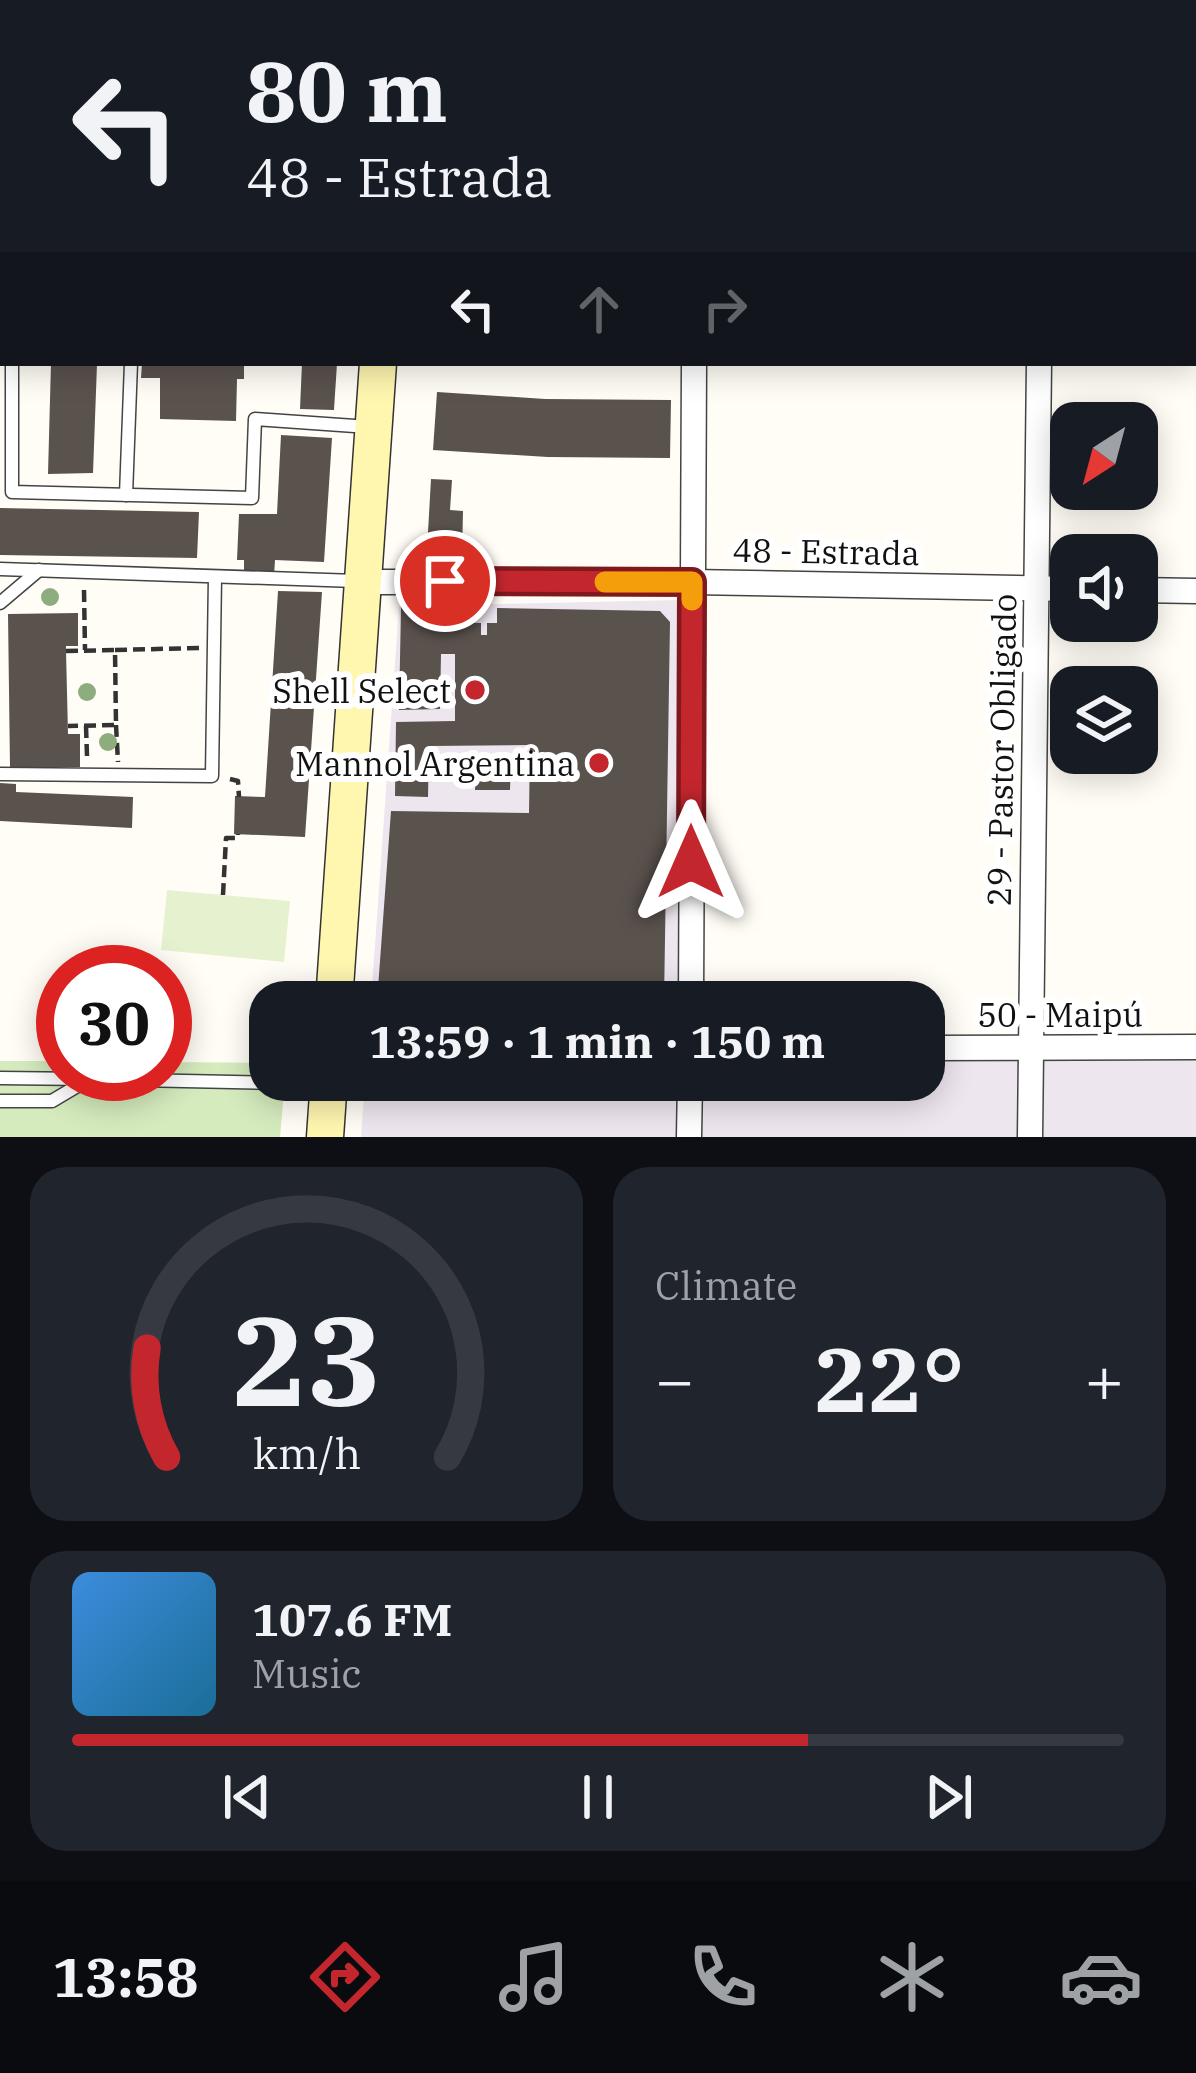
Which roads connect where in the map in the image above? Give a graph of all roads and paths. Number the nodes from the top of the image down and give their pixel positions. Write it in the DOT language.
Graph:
graph roads {
  1 [pos="12,366"];
  2 [pos="131,366"];
  3 [pos="378,366"];
  4 [pos="694,366"];
  5 [pos="1039,366"];
  6 [pos="374,428"];
  7 [pos="126,495"];
  8 [pos="0,569"];
  9 [pos="39,571"];
  10 [pos="84,572"];
  11 [pos="215,577"];
  12 [pos="363,582"];
  13 [pos="692,582"];
  14 [pos="1036,588"];
  15 [pos="1050,588"];
  16 [pos="1158,590"];
  17 [pos="1196,591"];
  18 [pos="0,603"];
  19 [pos="214,647"];
  20 [pos="85,650"];
  21 [pos="115,650"];
  22 [pos="66,651"];
  23 [pos="116,725"];
  24 [pos="86,726"];
  25 [pos="68,727"];
  26 [pos="0,774"];
  27 [pos="87,775"];
  28 [pos="119,775"];
  29 [pos="238,834"];
  30 [pos="223,895"];
  31 [pos="335,981"];
  32 [pos="691,981"];
  33 [pos="1196,1047"];
  34 [pos="945,1048"];
  35 [pos="1030,1048"];
  36 [pos="0,1078"];
  37 [pos="36,1078"];
  38 [pos="192,1080"];
  39 [pos="249,1081"];
  40 [pos="0,1101"];
  41 [pos="36,1101"];
  42 [pos="328,1101"];
  43 [pos="690,1101"];
  44 [pos="325,1137"];
  45 [pos="689,1137"];
  46 [pos="1030,1137"];
  1 -- 7 [label="lane"];
  2 -- 7 [label="lane"];
  3 -- 6 [label="main road"];
  4 -- 13 [label="street"];
  5 -- 14 [label="street, 29 - Pastor Obligado"];
  6 -- 7 [label="lane"];
  6 -- 12 [label="main road"];
  8 -- 9 [label="lane"];
  9 -- 10 [label="lane"];
  9 -- 18 [label="lane"];
  10 -- 11 [label="lane"];
  10 -- 20 [label="path"];
  11 -- 12 [label="lane"];
  11 -- 19 [label="lane"];
  12 -- 13 [label="street, 48 - Estrada"];
  12 -- 31 [label="main road"];
  13 -- 14 [label="street, 48 - Estrada"];
  13 -- 32 [label="street"];
  14 -- 15 [label="street, 48 - Estrada"];
  14 -- 35 [label="street, 29 - Pastor Obligado"];
  16 -- 17 [label="street"];
  19 -- 21 [label="path"];
  19 -- 28 [label="lane"];
  20 -- 21 [label="path"];
  20 -- 22 [label="path"];
  21 -- 23 [label="path"];
  23 -- 24 [label="path"];
  23 -- 28 [label="path"];
  24 -- 25 [label="path"];
  24 -- 27 [label="path"];
  26 -- 27 [label="lane"];
  27 -- 28 [label="lane"];
  29 -- 30 [label="path"];
  33 -- 35 [label="street, 50 - Maipú"];
  34 -- 35 [label="street, 50 - Maipú"];
  35 -- 46 [label="street, 29 - Pastor Obligado"];
  36 -- 37 [label="lane"];
  38 -- 39 [label="lane"];
  40 -- 41 [label="lane"];
  42 -- 44 [label="main road"];
  43 -- 45 [label="street"];
}
